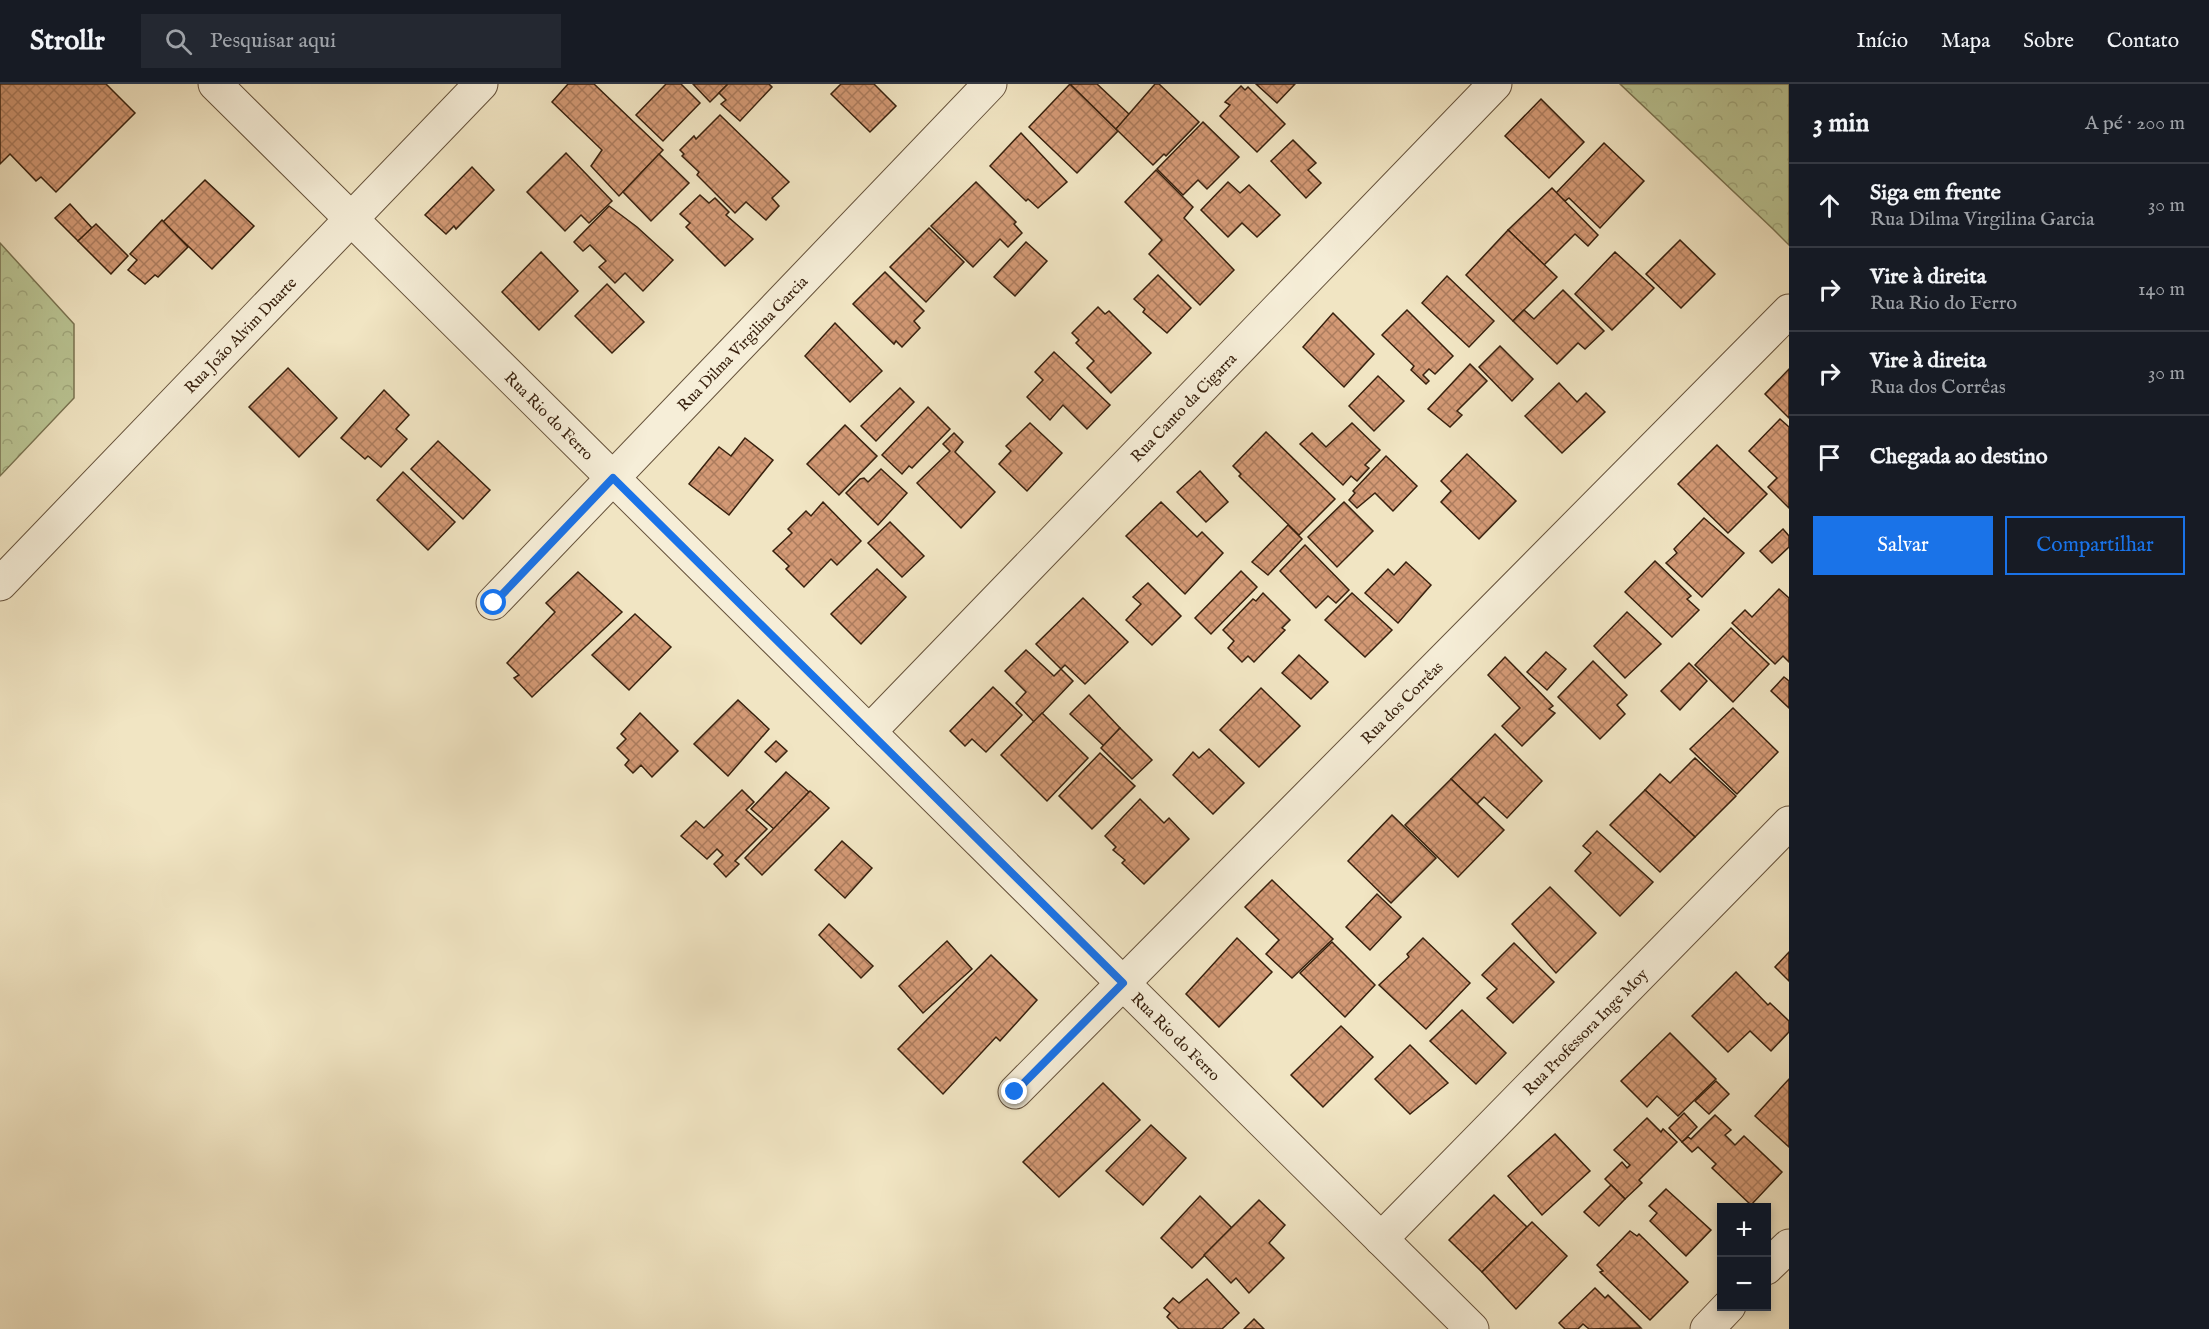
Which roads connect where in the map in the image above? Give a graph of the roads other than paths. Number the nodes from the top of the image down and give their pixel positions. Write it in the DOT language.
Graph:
graph roads {
  1 [pos="215,84"];
  2 [pos="481,84"];
  3 [pos="990,84"];
  4 [pos="1496,84"];
  5 [pos="352,219"];
  6 [pos="1789,311"];
  7 [pos="613,478"];
  8 [pos="0,584"];
  9 [pos="494,603"];
  10 [pos="869,732"];
  11 [pos="1789,823"];
  12 [pos="1123,983"];
  13 [pos="1015,1092"];
  14 [pos="1381,1239"];
  15 [pos="1789,1246"];
  16 [pos="1771,1265"];
  17 [pos="1724,1311"];
  18 [pos="1472,1329"];
  19 [pos="1707,1329"];
  1 -- 5 [label="street, Rua Rio do Ferro"];
  2 -- 5 [label="street, Rua João Alvim Duarte"];
  3 -- 7 [label="street, Rua Dilma Virgilina Garcia"];
  4 -- 10 [label="street, Rua Canto da Cigarra"];
  5 -- 7 [label="street, Rua Rio do Ferro"];
  5 -- 8 [label="street, Rua João Alvim Duarte"];
  6 -- 12 [label="street, Rua dos Corrêas"];
  7 -- 9 [label="street, Rua Dilma Virgilina Garcia"];
  7 -- 10 [label="street, Rua Rio do Ferro"];
  10 -- 12 [label="street, Rua Rio do Ferro"];
  11 -- 14 [label="street, Rua Professora Inge Moy"];
  12 -- 13 [label="street, Rua dos Corrêas"];
  12 -- 14 [label="street, Rua Rio do Ferro"];
  14 -- 18 [label="street, Rua Rio do Ferro"];
  15 -- 16 [label="street"];
  17 -- 19 [label="street"];
}
